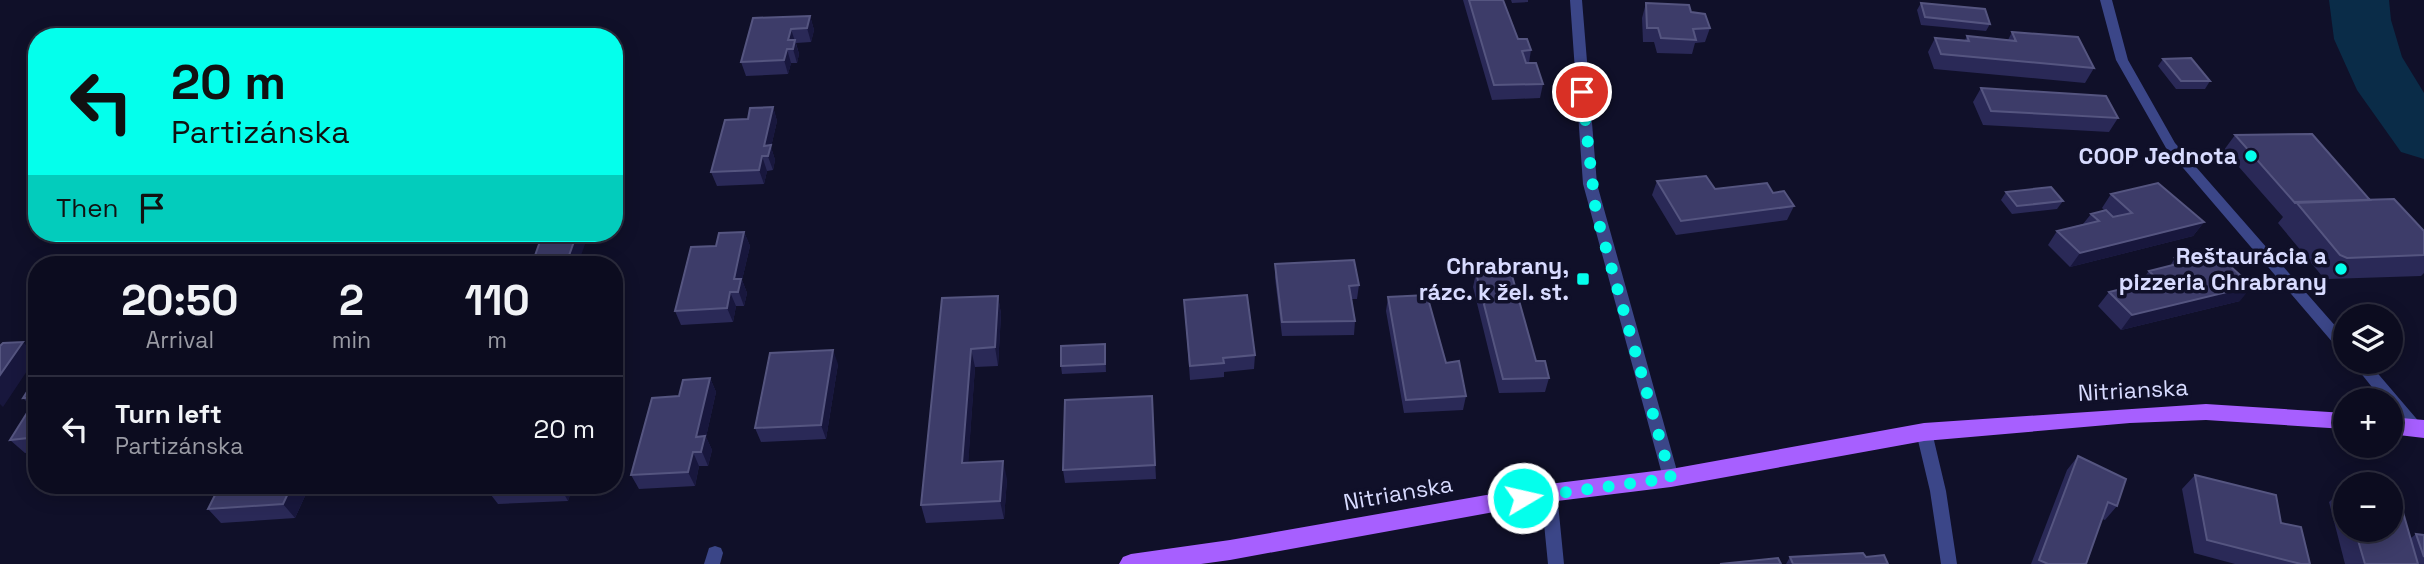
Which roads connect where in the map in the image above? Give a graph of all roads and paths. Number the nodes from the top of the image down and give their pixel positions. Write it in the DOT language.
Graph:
graph roads {
  1 [pos="1576,0"];
  2 [pos="2106,0"];
  3 [pos="2333,333"];
  4 [pos="2370,374"];
  5 [pos="2333,420"];
  6 [pos="2420,428"];
  7 [pos="1924,432"];
  8 [pos="1671,478"];
  9 [pos="1549,493"];
  10 [pos="1131,564"];
  11 [pos="1556,564"];
  12 [pos="1950,564"];
  1 -- 8 [label="street"];
  2 -- 3 [label="street"];
  4 -- 6 [label="street"];
  5 -- 7 [label="main road, Nitrianska"];
  7 -- 8 [label="main road, Nitrianska"];
  7 -- 12 [label="street"];
  8 -- 9 [label="main road, Nitrianska"];
  9 -- 10 [label="main road, Nitrianska"];
  9 -- 11 [label="street"];
}
